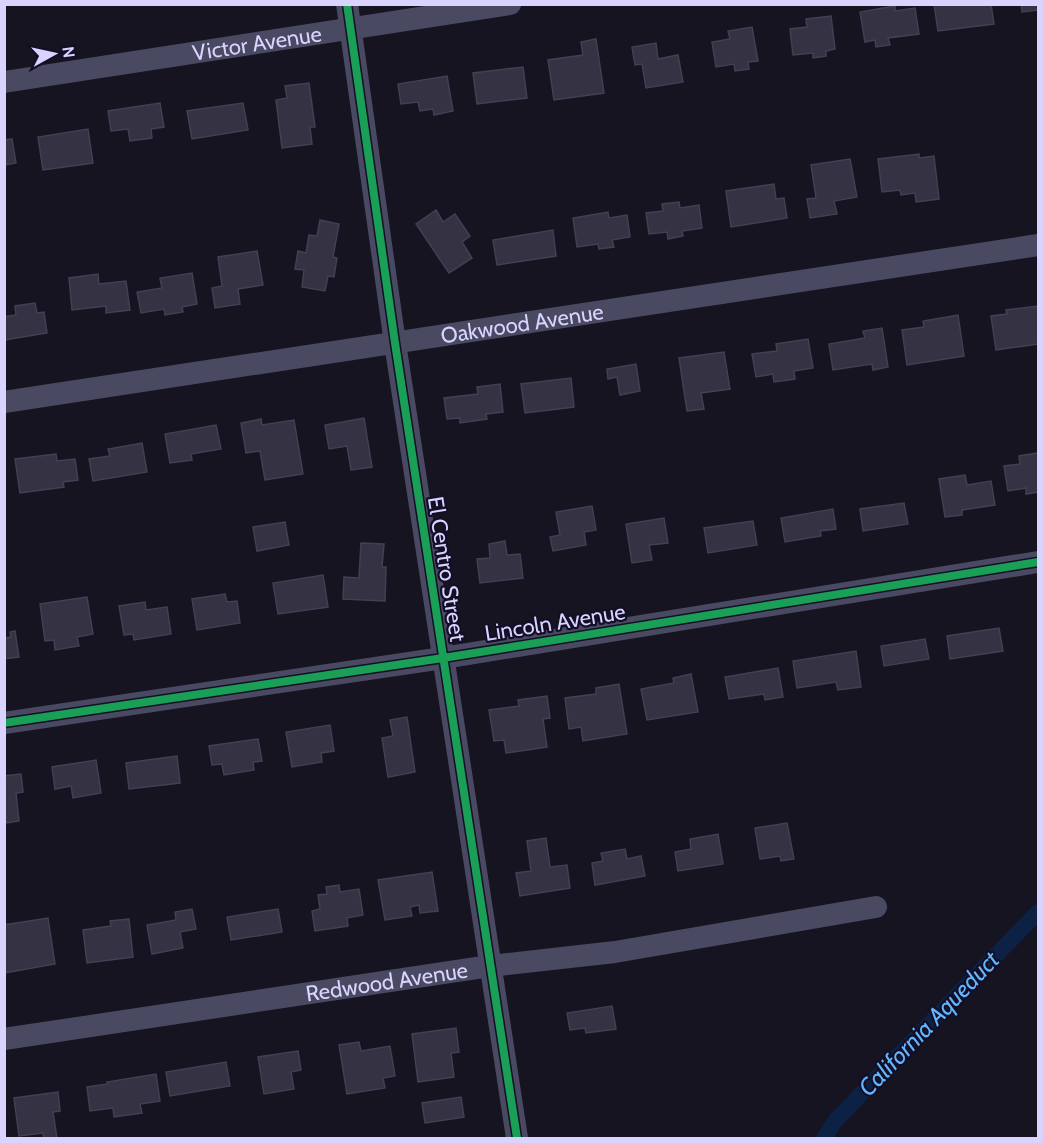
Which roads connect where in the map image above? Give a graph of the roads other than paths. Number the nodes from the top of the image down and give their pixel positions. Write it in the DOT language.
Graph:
graph roads {
  1 [pos="346,4"];
  2 [pos="510,4"];
  3 [pos="350,28"];
  4 [pos="4,82"];
  5 [pos="1038,245"];
  6 [pos="395,343"];
  7 [pos="4,402"];
  8 [pos="1038,562"];
  9 [pos="443,658"];
  10 [pos="4,723"];
  11 [pos="876,907"];
  12 [pos="490,966"];
  13 [pos="4,1038"];
  14 [pos="517,1138"];
  1 -- 3 [label="street, El Centro Street"];
  2 -- 3 [label="street, Victor Avenue"];
  3 -- 4 [label="street, Victor Avenue"];
  3 -- 6 [label="street, El Centro Street"];
  5 -- 6 [label="street, Oakwood Avenue"];
  6 -- 7 [label="street, Oakwood Avenue"];
  6 -- 9 [label="street, El Centro Street"];
  8 -- 9 [label="street, Lincoln Avenue"];
  9 -- 10 [label="street, Lincoln Avenue"];
  9 -- 12 [label="street, El Centro Street"];
  11 -- 12 [label="street, Redwood Avenue"];
  12 -- 13 [label="street, Redwood Avenue"];
  12 -- 14 [label="street, El Centro Street"];
}
